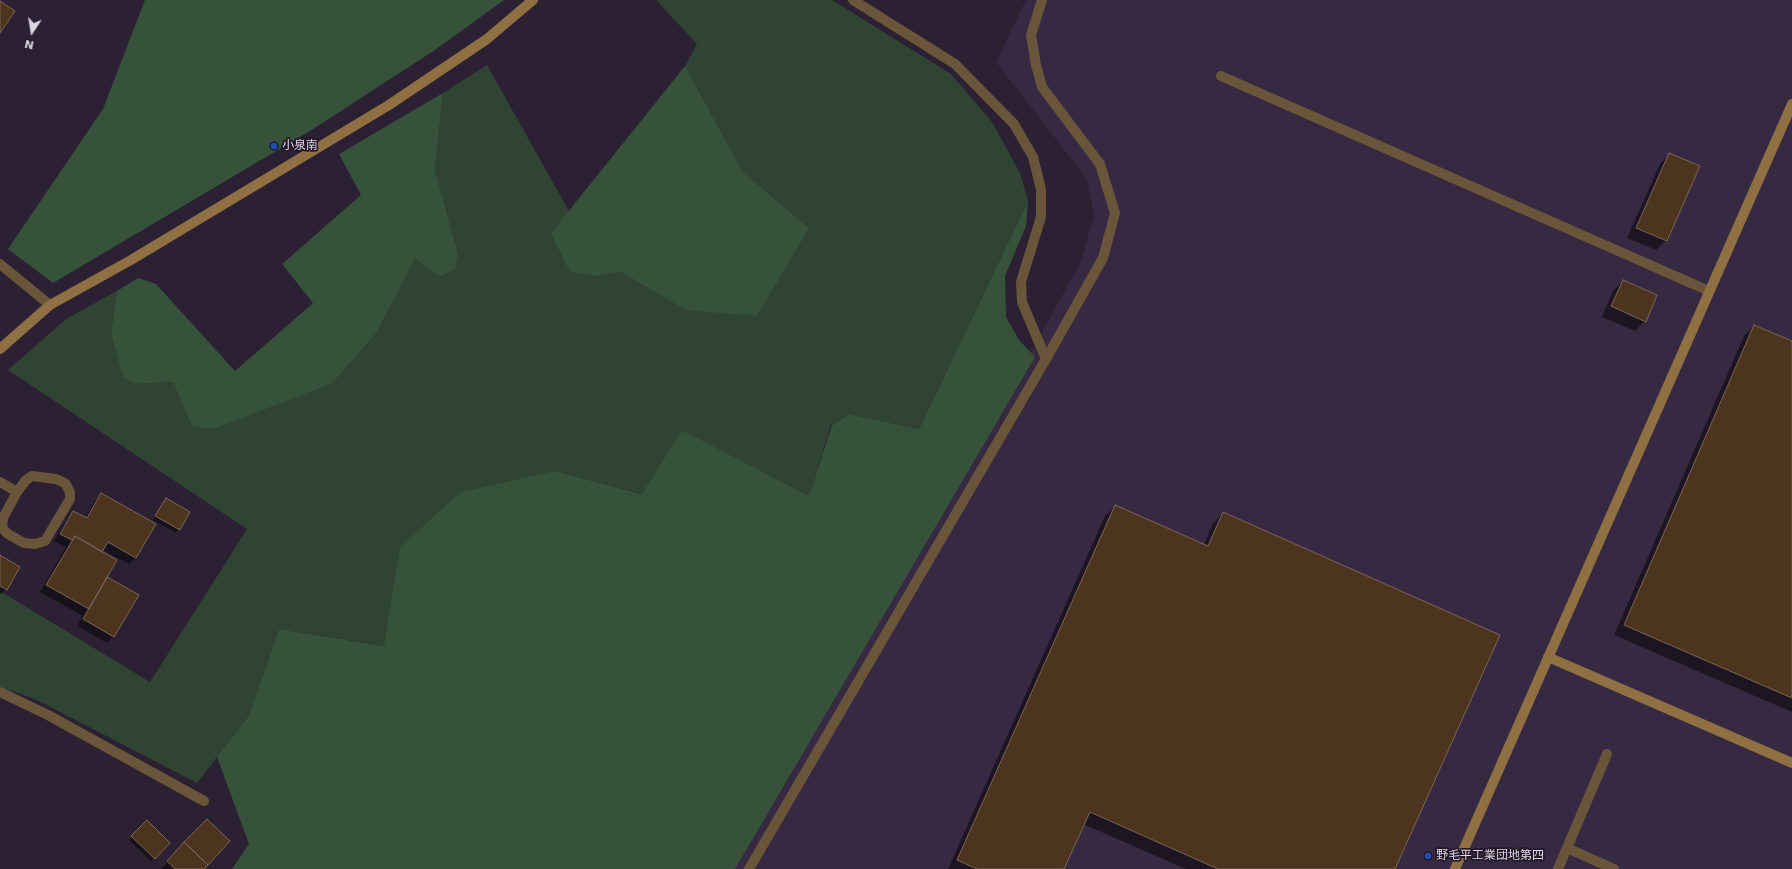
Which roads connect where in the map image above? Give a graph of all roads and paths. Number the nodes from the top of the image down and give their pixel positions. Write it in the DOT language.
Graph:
graph roads {
  1 [pos="533,0"];
  2 [pos="852,0"];
  3 [pos="1042,0"];
  4 [pos="1221,76"];
  5 [pos="1792,104"];
  6 [pos="0,264"];
  7 [pos="1710,292"];
  8 [pos="50,305"];
  9 [pos="0,349"];
  10 [pos="1046,359"];
  11 [pos="0,482"];
  12 [pos="17,492"];
  13 [pos="1548,657"];
  14 [pos="0,692"];
  15 [pos="1607,754"];
  16 [pos="1792,763"];
  17 [pos="204,801"];
  18 [pos="1567,848"];
  19 [pos="749,869"];
  20 [pos="1455,869"];
  21 [pos="1558,869"];
  22 [pos="1614,869"];
  1 -- 8 [label="street"];
  2 -- 10 [label="street"];
  3 -- 10 [label="street"];
  4 -- 7 [label="street"];
  5 -- 7 [label="street"];
  6 -- 8 [label="street"];
  7 -- 13 [label="street"];
  8 -- 9 [label="street"];
  10 -- 19 [label="street"];
  11 -- 12 [label="street"];
  12 -- 12 [label="street"];
  13 -- 16 [label="street"];
  13 -- 20 [label="street"];
  14 -- 17 [label="street"];
  15 -- 18 [label="street"];
  18 -- 21 [label="street"];
  18 -- 22 [label="street"];
}
